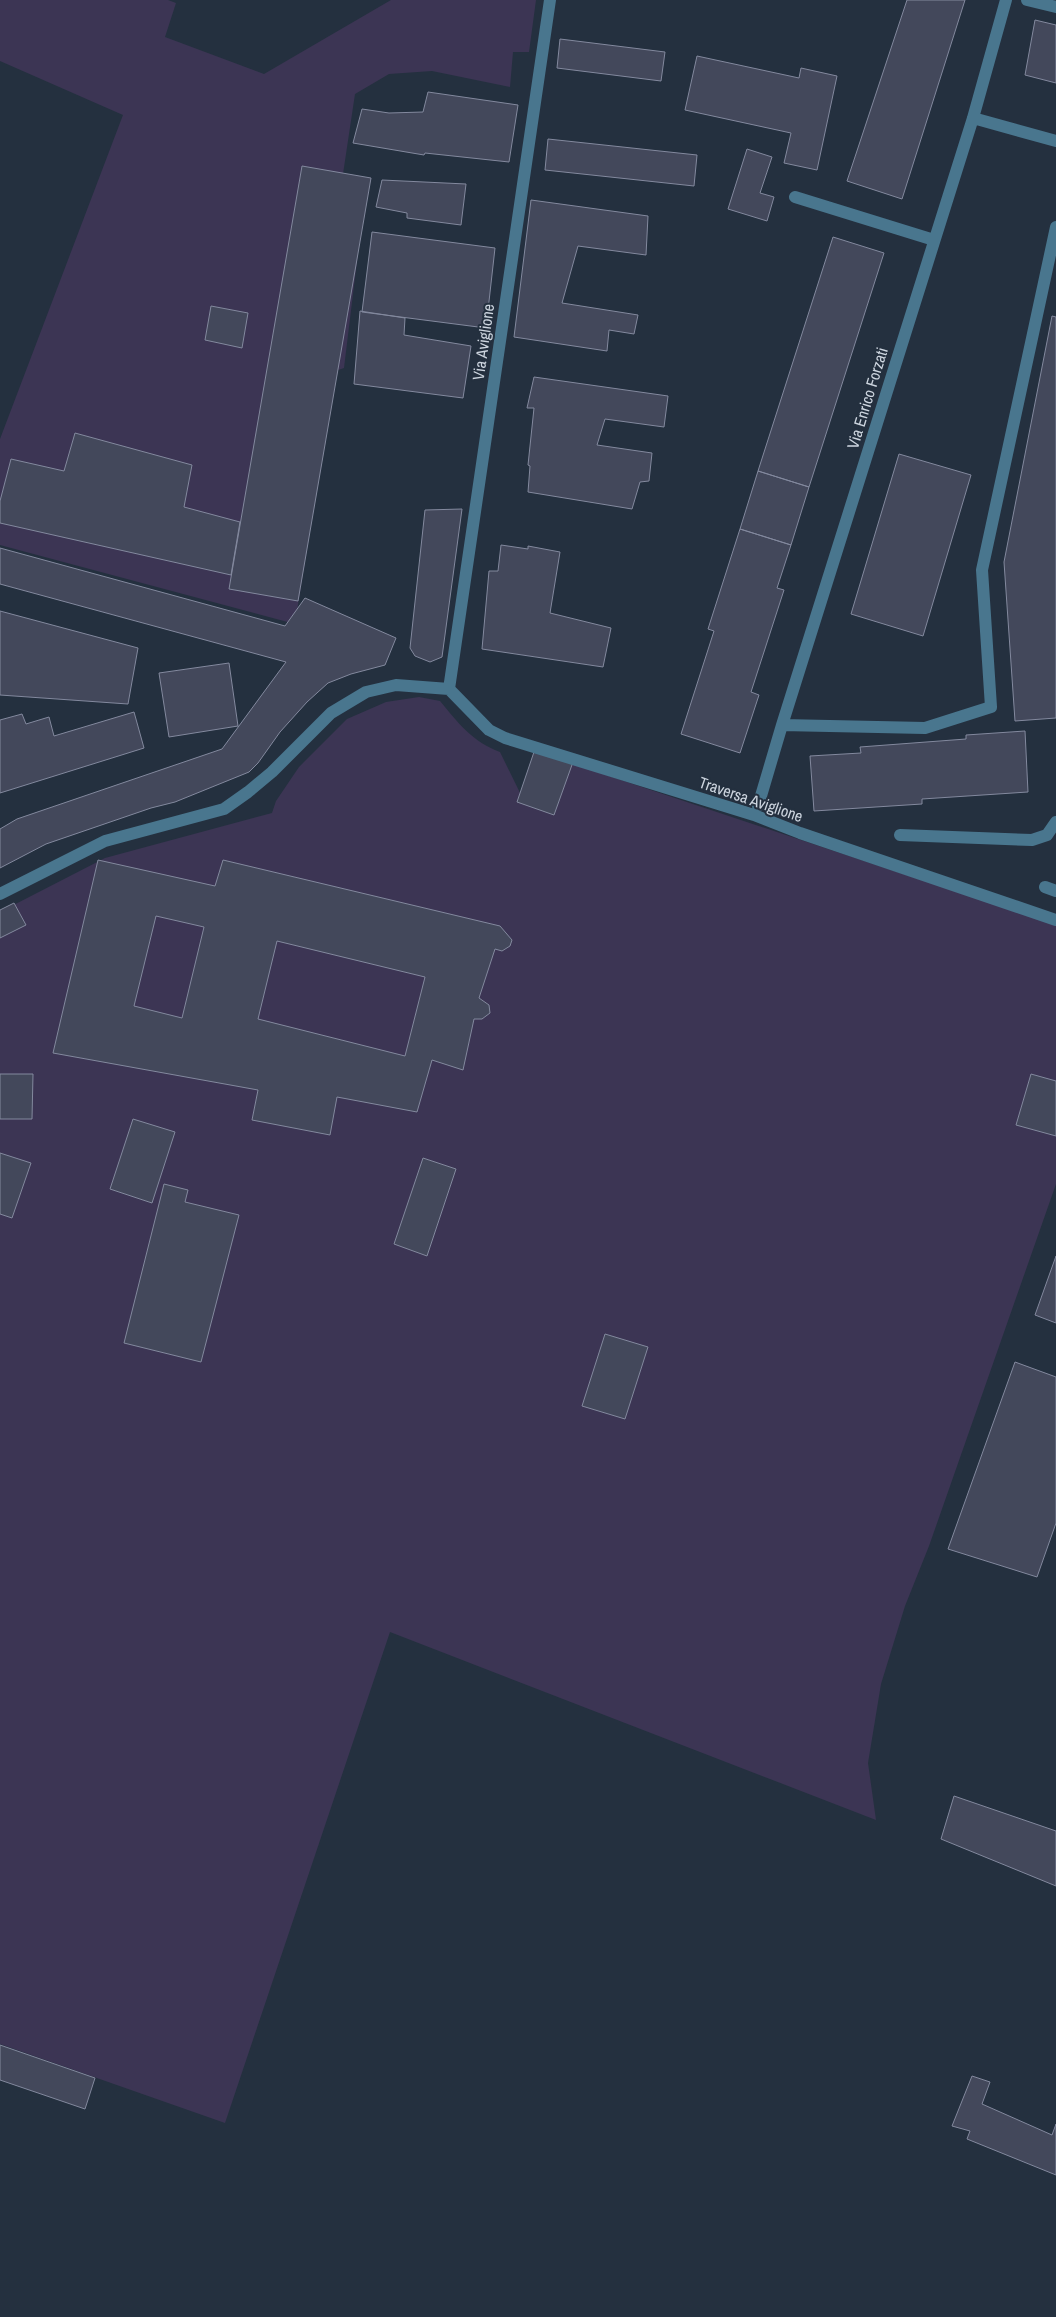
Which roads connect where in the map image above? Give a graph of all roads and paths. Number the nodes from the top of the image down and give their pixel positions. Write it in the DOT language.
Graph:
graph roads {
  1 [pos="550,0"];
  2 [pos="1006,0"];
  3 [pos="1027,0"];
  4 [pos="1056,7"];
  5 [pos="974,118"];
  6 [pos="1056,141"];
  7 [pos="796,197"];
  8 [pos="1056,227"];
  9 [pos="934,240"];
  10 [pos="448,689"];
  11 [pos="782,725"];
  12 [pos="758,806"];
  13 [pos="1056,822"];
  14 [pos="900,835"];
  15 [pos="0,894"];
  16 [pos="1056,920"];
  1 -- 10 [label="street, Via Aviglione"];
  2 -- 5 [label="street, Via Enrico Forzati"];
  3 -- 4 [label="street"];
  5 -- 6 [label="street"];
  5 -- 9 [label="street, Via Enrico Forzati"];
  7 -- 9 [label="street"];
  8 -- 11 [label="street"];
  9 -- 11 [label="street, Via Enrico Forzati"];
  10 -- 15 [label="street"];
  10 -- 16 [label="street, Traversa Aviglione"];
  11 -- 12 [label="street, Via Enrico Forzati"];
  13 -- 14 [label="street"];
}
